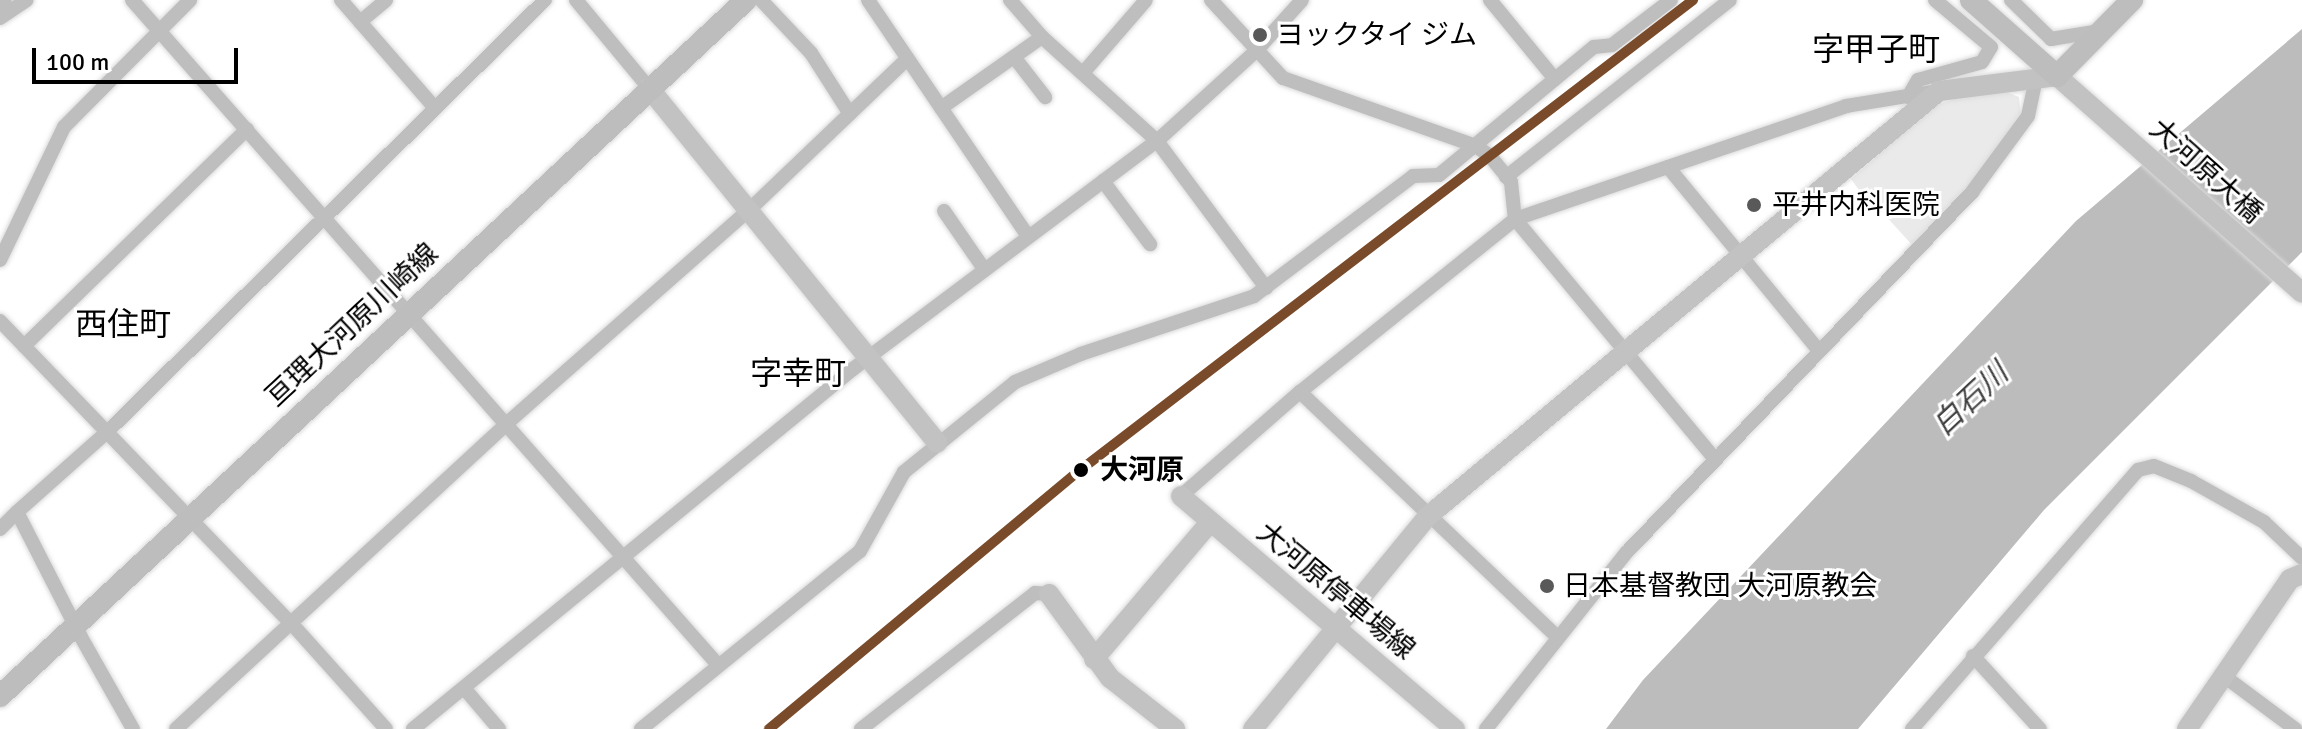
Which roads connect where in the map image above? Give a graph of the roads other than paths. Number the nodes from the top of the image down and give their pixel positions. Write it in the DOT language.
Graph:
graph roads {
  1 [pos="5,0"];
  2 [pos="27,0"];
  3 [pos="132,0"];
  4 [pos="190,0"];
  5 [pos="341,0"];
  6 [pos="386,0"];
  7 [pos="545,0"];
  8 [pos="576,0"];
  9 [pos="746,0"];
  10 [pos="761,0"];
  11 [pos="868,0"];
  12 [pos="1010,0"];
  13 [pos="1146,0"];
  14 [pos="1211,0"];
  15 [pos="1302,0"];
  16 [pos="1490,0"];
  17 [pos="1671,0"];
  18 [pos="1730,0"];
  19 [pos="1935,0"];
  20 [pos="1971,0"];
  21 [pos="2011,0"];
  22 [pos="2132,0"];
  23 [pos="0,4"];
  24 [pos="1654,5"];
  25 [pos="0,18"];
  26 [pos="360,22"];
  27 [pos="159,30"];
  28 [pos="2100,31"];
  29 [pos="1042,37"];
  30 [pos="1257,50"];
  31 [pos="1014,57"];
  32 [pos="907,59"];
  33 [pos="1083,73"];
  34 [pos="1555,79"];
  35 [pos="2056,81"];
  36 [pos="649,88"];
  37 [pos="1939,91"];
  38 [pos="1045,97"];
  39 [pos="1908,97"];
  40 [pos="435,108"];
  41 [pos="941,108"];
  42 [pos="850,114"];
  43 [pos="247,129"];
  44 [pos="1157,141"];
  45 [pos="1476,146"];
  46 [pos="1668,167"];
  47 [pos="1506,177"];
  48 [pos="1103,181"];
  49 [pos="748,211"];
  50 [pos="944,211"];
  51 [pos="325,218"];
  52 [pos="1515,219"];
  53 [pos="1028,236"];
  54 [pos="1150,244"];
  55 [pos="1739,255"];
  56 [pos="0,260"];
  57 [pos="984,269"];
  58 [pos="1266,288"];
  59 [pos="2302,293"];
  60 [pos="407,314"];
  61 [pos="0,321"];
  62 [pos="24,346"];
  63 [pos="1623,350"];
  64 [pos="1819,351"];
  65 [pos="867,359"];
  66 [pos="1300,392"];
  67 [pos="506,424"];
  68 [pos="107,432"];
  69 [pos="937,443"];
  70 [pos="1714,458"];
  71 [pos="1181,496"];
  72 [pos="17,512"];
  73 [pos="1427,517"];
  74 [pos="188,520"];
  75 [pos="1210,522"];
  76 [pos="0,529"];
  77 [pos="623,558"];
  78 [pos="2302,558"];
  79 [pos="2302,574"];
  80 [pos="1049,594"];
  81 [pos="291,623"];
  82 [pos="76,625"];
  83 [pos="1335,626"];
  84 [pos="1557,637"];
  85 [pos="1973,656"];
  86 [pos="1094,659"];
  87 [pos="718,665"];
  88 [pos="2224,676"];
  89 [pos="464,688"];
  90 [pos="0,696"];
  91 [pos="867,727"];
  92 [pos="133,729"];
  93 [pos="176,729"];
  94 [pos="386,729"];
  95 [pos="413,729"];
  96 [pos="499,729"];
  97 [pos="641,729"];
  98 [pos="1175,729"];
  99 [pos="1253,729"];
  100 [pos="1455,729"];
  101 [pos="1486,729"];
  102 [pos="1912,729"];
  103 [pos="2040,729"];
  104 [pos="2187,729"];
  105 [pos="2295,729"];
  1 -- 23 [label="street"];
  2 -- 25 [label="street"];
  3 -- 27 [label="street"];
  4 -- 27 [label="street"];
  5 -- 26 [label="street"];
  6 -- 26 [label="street"];
  7 -- 40 [label="street"];
  8 -- 36 [label="street"];
  9 -- 36 [label="main road, 亘理大河原川崎線"];
  10 -- 42 [label="street"];
  11 -- 32 [label="street"];
  12 -- 29 [label="street"];
  13 -- 33 [label="street"];
  14 -- 30 [label="street"];
  15 -- 30 [label="street"];
  16 -- 34 [label="street"];
  17 -- 24 [label="street"];
  18 -- 47 [label="street"];
  19 -- 39 [label="street"];
  20 -- 35 [label="main road"];
  21 -- 28 [label="street"];
  22 -- 28 [label="main road"];
  24 -- 34 [label="street"];
  26 -- 40 [label="street"];
  27 -- 43 [label="street"];
  27 -- 56 [label="street"];
  28 -- 35 [label="main road"];
  29 -- 31 [label="street"];
  29 -- 33 [label="street"];
  30 -- 44 [label="street"];
  30 -- 45 [label="street"];
  31 -- 38 [label="street"];
  31 -- 41 [label="street"];
  32 -- 41 [label="street"];
  32 -- 42 [label="street"];
  33 -- 44 [label="street"];
  34 -- 45 [label="street"];
  35 -- 37 [label="street"];
  35 -- 59 [label="street, 大河原大橋"];
  35 -- 64 [label="street"];
  36 -- 49 [label="street"];
  36 -- 60 [label="main road, 亘理大河原川崎線"];
  37 -- 39 [label="street"];
  37 -- 55 [label="street"];
  39 -- 46 [label="street"];
  40 -- 51 [label="street"];
  41 -- 53 [label="street"];
  42 -- 49 [label="street"];
  43 -- 51 [label="street"];
  43 -- 62 [label="street"];
  44 -- 48 [label="street"];
  44 -- 58 [label="street"];
  45 -- 47 [label="street"];
  45 -- 58 [label="street"];
  46 -- 52 [label="street"];
  46 -- 55 [label="street"];
  47 -- 52 [label="street"];
  48 -- 53 [label="street"];
  48 -- 54 [label="street"];
  49 -- 65 [label="street"];
  49 -- 67 [label="street"];
  50 -- 57 [label="street"];
  51 -- 60 [label="street"];
  51 -- 68 [label="street"];
  52 -- 63 [label="street"];
  52 -- 66 [label="street"];
  53 -- 57 [label="street"];
  55 -- 63 [label="street"];
  55 -- 64 [label="street"];
  57 -- 65 [label="street"];
  58 -- 69 [label="street"];
  60 -- 67 [label="street"];
  60 -- 74 [label="main road, 亘理大河原川崎線"];
  61 -- 62 [label="street"];
  62 -- 68 [label="street"];
  63 -- 70 [label="street"];
  63 -- 73 [label="street"];
  64 -- 70 [label="street"];
  65 -- 69 [label="street"];
  65 -- 77 [label="street"];
  66 -- 71 [label="street"];
  66 -- 73 [label="street"];
  67 -- 77 [label="street"];
  67 -- 81 [label="street"];
  68 -- 72 [label="street"];
  68 -- 74 [label="street"];
  69 -- 87 [label="street"];
  70 -- 84 [label="street"];
  71 -- 75 [label="street, 大河原停車場線"];
  72 -- 76 [label="street"];
  72 -- 82 [label="street"];
  73 -- 83 [label="street"];
  73 -- 84 [label="street"];
  74 -- 81 [label="street"];
  74 -- 82 [label="main road, 亘理大河原川崎線"];
  75 -- 83 [label="street, 大河原停車場線"];
  75 -- 86 [label="street"];
  77 -- 87 [label="street"];
  77 -- 89 [label="street"];
  78 -- 85 [label="street"];
  79 -- 88 [label="street"];
  80 -- 86 [label="street"];
  80 -- 91 [label="street"];
  81 -- 93 [label="street"];
  81 -- 94 [label="street"];
  82 -- 90 [label="main road, 亘理大河原川崎線"];
  82 -- 92 [label="street"];
  83 -- 99 [label="street"];
  83 -- 100 [label="street, 大河原停車場線"];
  84 -- 101 [label="street"];
  85 -- 102 [label="street"];
  85 -- 103 [label="street"];
  86 -- 98 [label="street"];
  87 -- 97 [label="street"];
  88 -- 104 [label="street"];
  88 -- 105 [label="street"];
  89 -- 95 [label="street"];
  89 -- 96 [label="street"];
}
